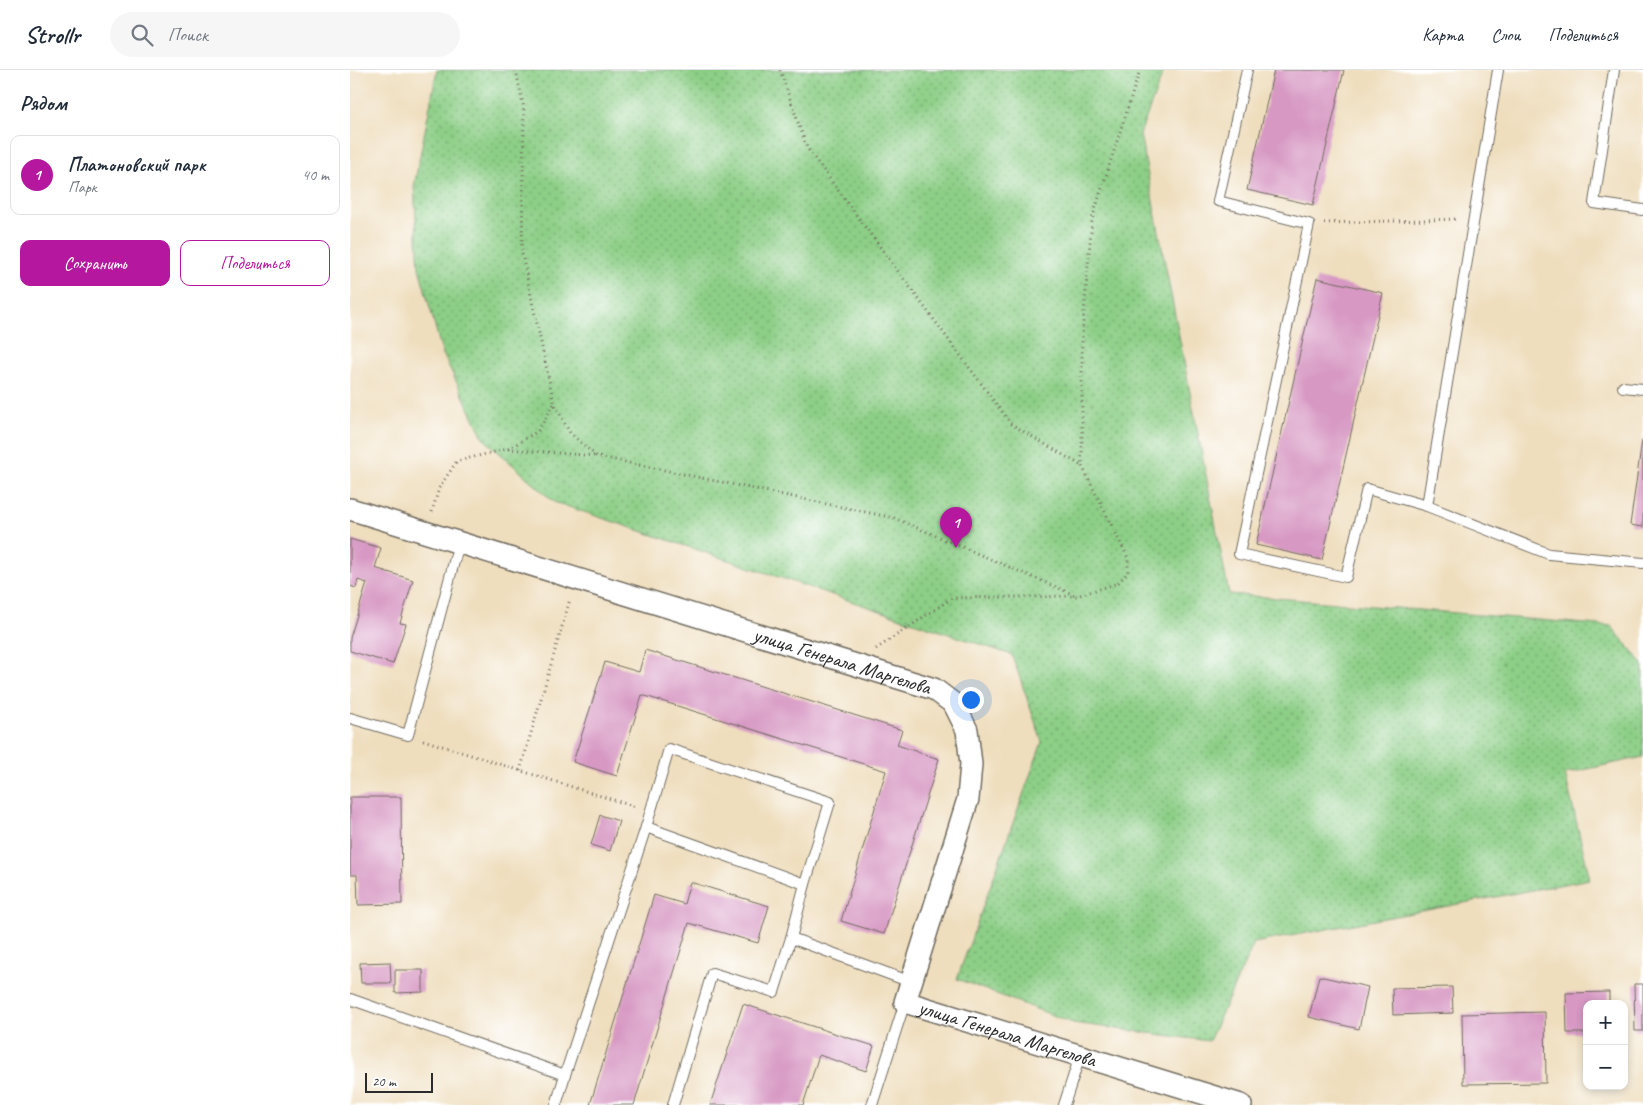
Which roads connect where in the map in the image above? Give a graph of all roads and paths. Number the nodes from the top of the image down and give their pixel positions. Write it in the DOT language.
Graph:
graph roads {
  1 [pos="516,70"];
  2 [pos="780,70"];
  3 [pos="1140,70"];
  4 [pos="1246,70"];
  5 [pos="1498,70"];
  6 [pos="1614,70"];
  7 [pos="1643,210"];
  8 [pos="1474,218"];
  9 [pos="1309,224"];
  10 [pos="1623,386"];
  11 [pos="1643,390"];
  12 [pos="554,403"];
  13 [pos="507,449"];
  14 [pos="596,456"];
  15 [pos="1082,466"];
  16 [pos="1428,506"];
  17 [pos="350,509"];
  18 [pos="431,514"];
  19 [pos="459,543"];
  20 [pos="1643,563"];
  21 [pos="576,579"];
  22 [pos="1076,596"];
  23 [pos="862,666"];
  24 [pos="350,718"];
  25 [pos="408,735"];
  26 [pos="520,771"];
  27 [pos="650,811"];
  28 [pos="646,827"];
  29 [pos="805,884"];
  30 [pos="791,938"];
  31 [pos="908,992"];
  32 [pos="350,999"];
  33 [pos="1080,1056"];
  34 [pos="564,1075"];
  35 [pos="556,1105"];
  36 [pos="673,1105"];
  37 [pos="872,1105"];
  38 [pos="1064,1105"];
  39 [pos="1241,1105"];
  1 -- 12 [label="path"];
  2 -- 15 [label="path"];
  3 -- 15 [label="path"];
  4 -- 9 [label="lane"];
  5 -- 8 [label="lane"];
  6 -- 7 [label="lane"];
  8 -- 9 [label="path"];
  8 -- 16 [label="lane"];
  9 -- 16 [label="lane"];
  10 -- 11 [label="lane"];
  12 -- 13 [label="path"];
  12 -- 14 [label="path"];
  13 -- 14 [label="path"];
  13 -- 18 [label="path"];
  14 -- 22 [label="path"];
  15 -- 22 [label="path"];
  16 -- 20 [label="lane"];
  17 -- 19 [label="street, улица Генерала Маргелова"];
  19 -- 21 [label="street, улица Генерала Маргелова"];
  19 -- 25 [label="lane"];
  21 -- 23 [label="street, улица Генерала Маргелова"];
  21 -- 26 [label="path"];
  22 -- 23 [label="path"];
  23 -- 31 [label="street, улица Генерала Маргелова"];
  24 -- 25 [label="lane"];
  25 -- 26 [label="path"];
  26 -- 27 [label="path"];
  27 -- 28 [label="lane"];
  27 -- 29 [label="lane"];
  28 -- 29 [label="lane"];
  28 -- 34 [label="lane"];
  29 -- 30 [label="lane"];
  30 -- 31 [label="lane"];
  30 -- 36 [label="lane"];
  31 -- 33 [label="street, улица Генерала Маргелова"];
  31 -- 37 [label="lane"];
  32 -- 34 [label="lane"];
  33 -- 38 [label="lane"];
  33 -- 39 [label="street, улица Генерала Маргелова"];
  34 -- 35 [label="lane"];
}
